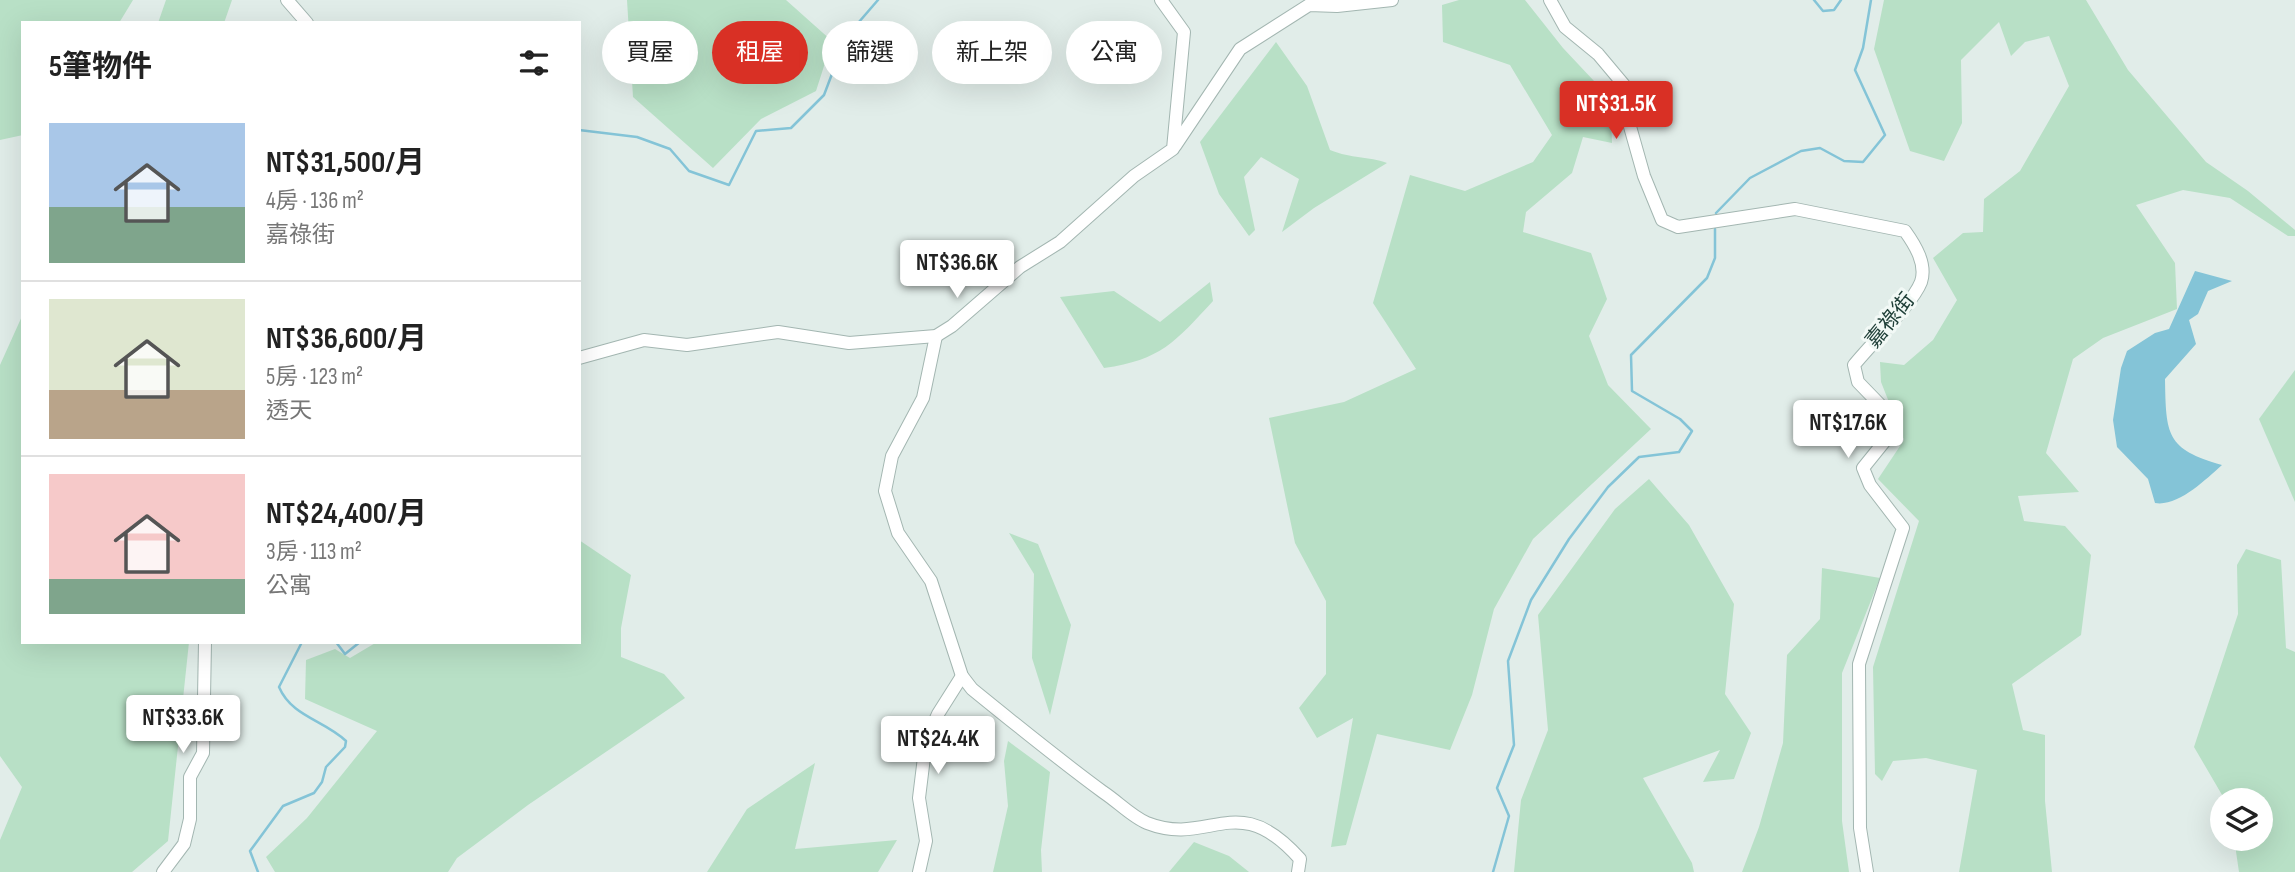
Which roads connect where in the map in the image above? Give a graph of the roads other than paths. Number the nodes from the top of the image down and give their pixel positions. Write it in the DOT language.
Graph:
graph roads {
  1 [pos="287,0"];
  2 [pos="1161,0"];
  3 [pos="1392,0"];
  4 [pos="1550,0"];
  5 [pos="305,21"];
  6 [pos="1173,149"];
  7 [pos="936,336"];
  8 [pos="581,357"];
  9 [pos="205,644"];
  10 [pos="962,676"];
  11 [pos="163,872"];
  12 [pos="919,872"];
  13 [pos="1298,872"];
  14 [pos="1867,872"];
  1 -- 5 [label="street"];
  2 -- 6 [label="street"];
  3 -- 6 [label="street"];
  4 -- 14 [label="street, 嘉祿街"];
  6 -- 7 [label="street"];
  7 -- 8 [label="street"];
  7 -- 10 [label="street"];
  9 -- 11 [label="street"];
  10 -- 12 [label="street"];
  10 -- 13 [label="street"];
}
